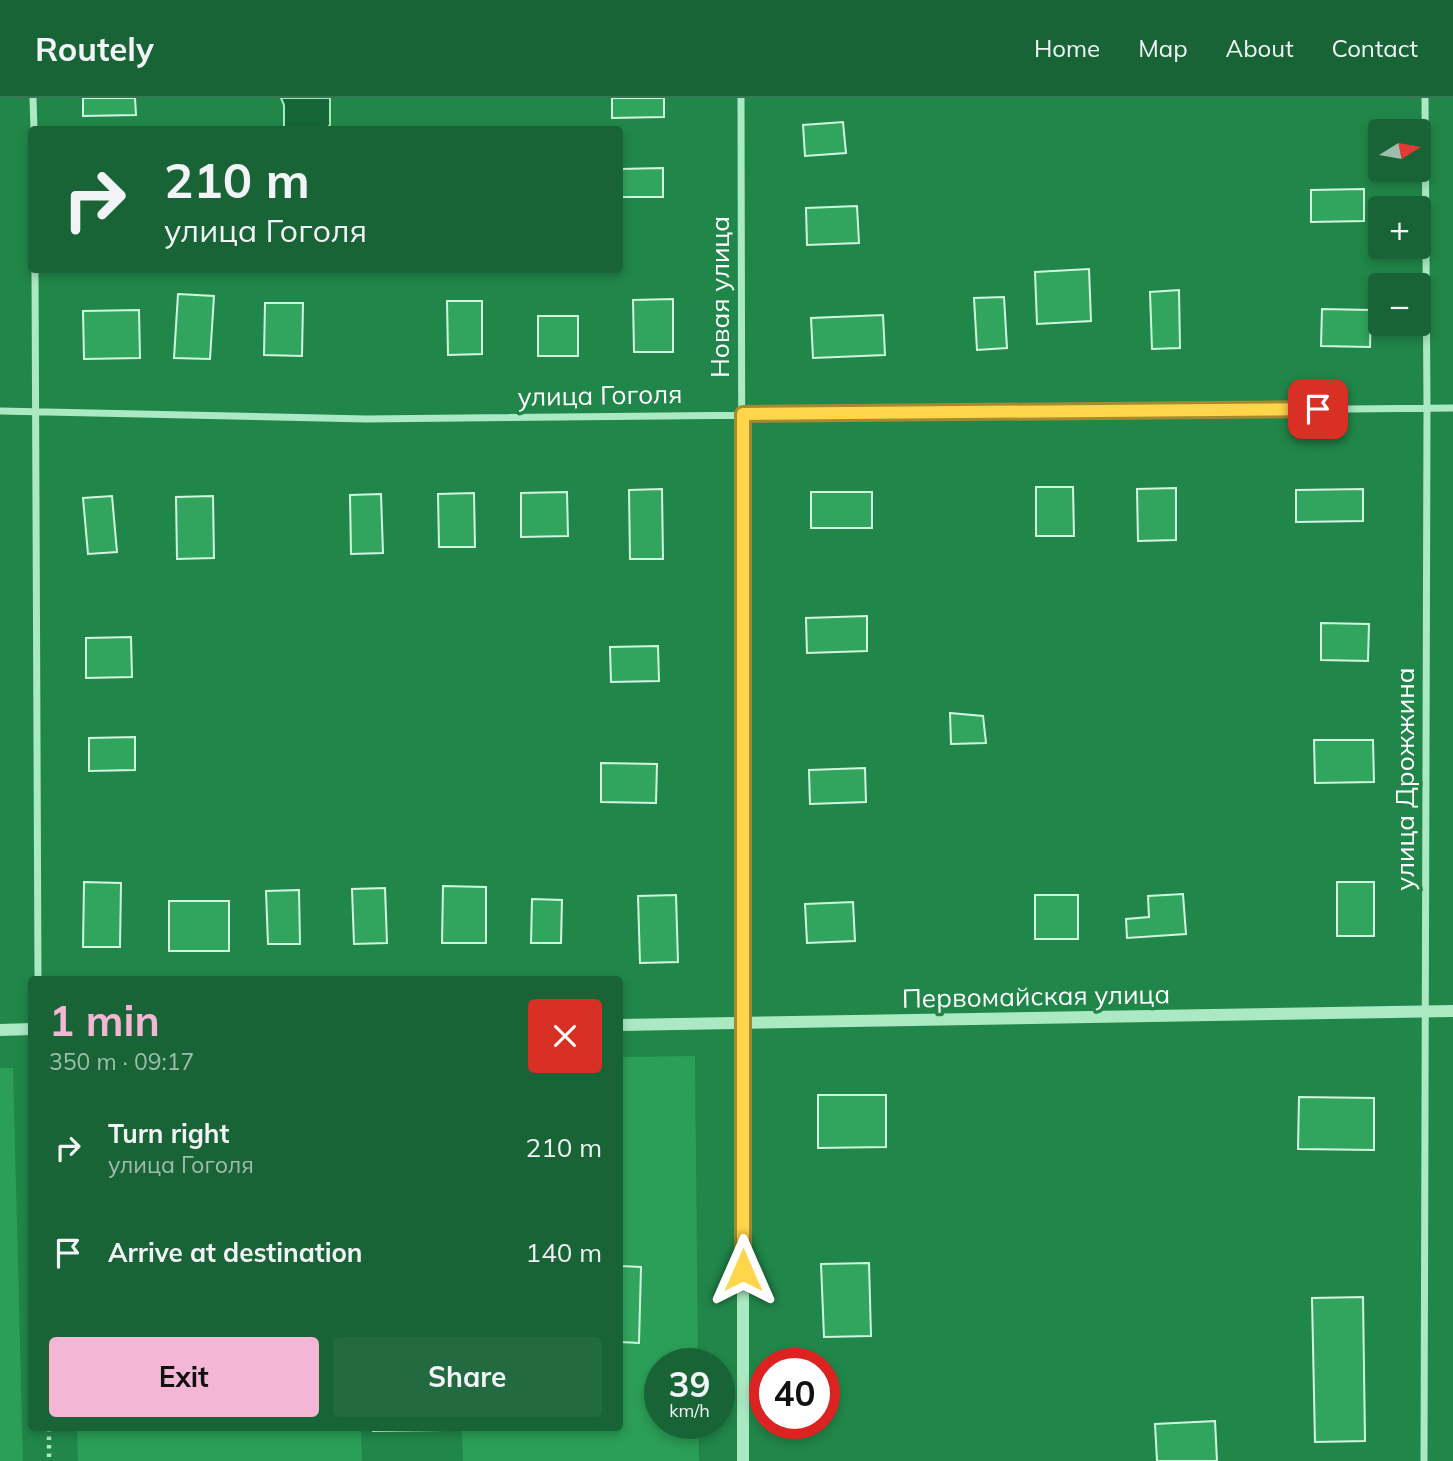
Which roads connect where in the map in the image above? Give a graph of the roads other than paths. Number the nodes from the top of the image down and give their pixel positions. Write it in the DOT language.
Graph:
graph roads {
  1 [pos="33,98"];
  2 [pos="741,98"];
  3 [pos="1425,98"];
  4 [pos="34,126"];
  5 [pos="35,273"];
  6 [pos="1427,407"];
  7 [pos="1453,408"];
  8 [pos="36,410"];
  9 [pos="0,411"];
  10 [pos="743,414"];
  11 [pos="38,976"];
  12 [pos="1424,1011"];
  13 [pos="1453,1011"];
  14 [pos="743,1024"];
  15 [pos="623,1025"];
  16 [pos="28,1029"];
  17 [pos="0,1030"];
  18 [pos="743,1461"];
  19 [pos="1424,1461"];
  1 -- 4 [label="street"];
  2 -- 10 [label="street, Новая улица"];
  3 -- 6 [label="street, улица Дрожжина"];
  5 -- 8 [label="street"];
  6 -- 7 [label="street, улица Гоголя"];
  6 -- 10 [label="street, улица Гоголя"];
  6 -- 12 [label="street, улица Дрожжина"];
  8 -- 9 [label="street, улица Гоголя"];
  8 -- 10 [label="street, улица Гоголя"];
  8 -- 11 [label="street"];
  10 -- 14 [label="street, Новая улица"];
  12 -- 13 [label="street, Первомайская улица"];
  12 -- 14 [label="street, Первомайская улица"];
  12 -- 19 [label="street, улица Дрожжина"];
  14 -- 15 [label="street, Первомайская улица"];
  14 -- 18 [label="street, Новая улица"];
  16 -- 17 [label="street"];
}
